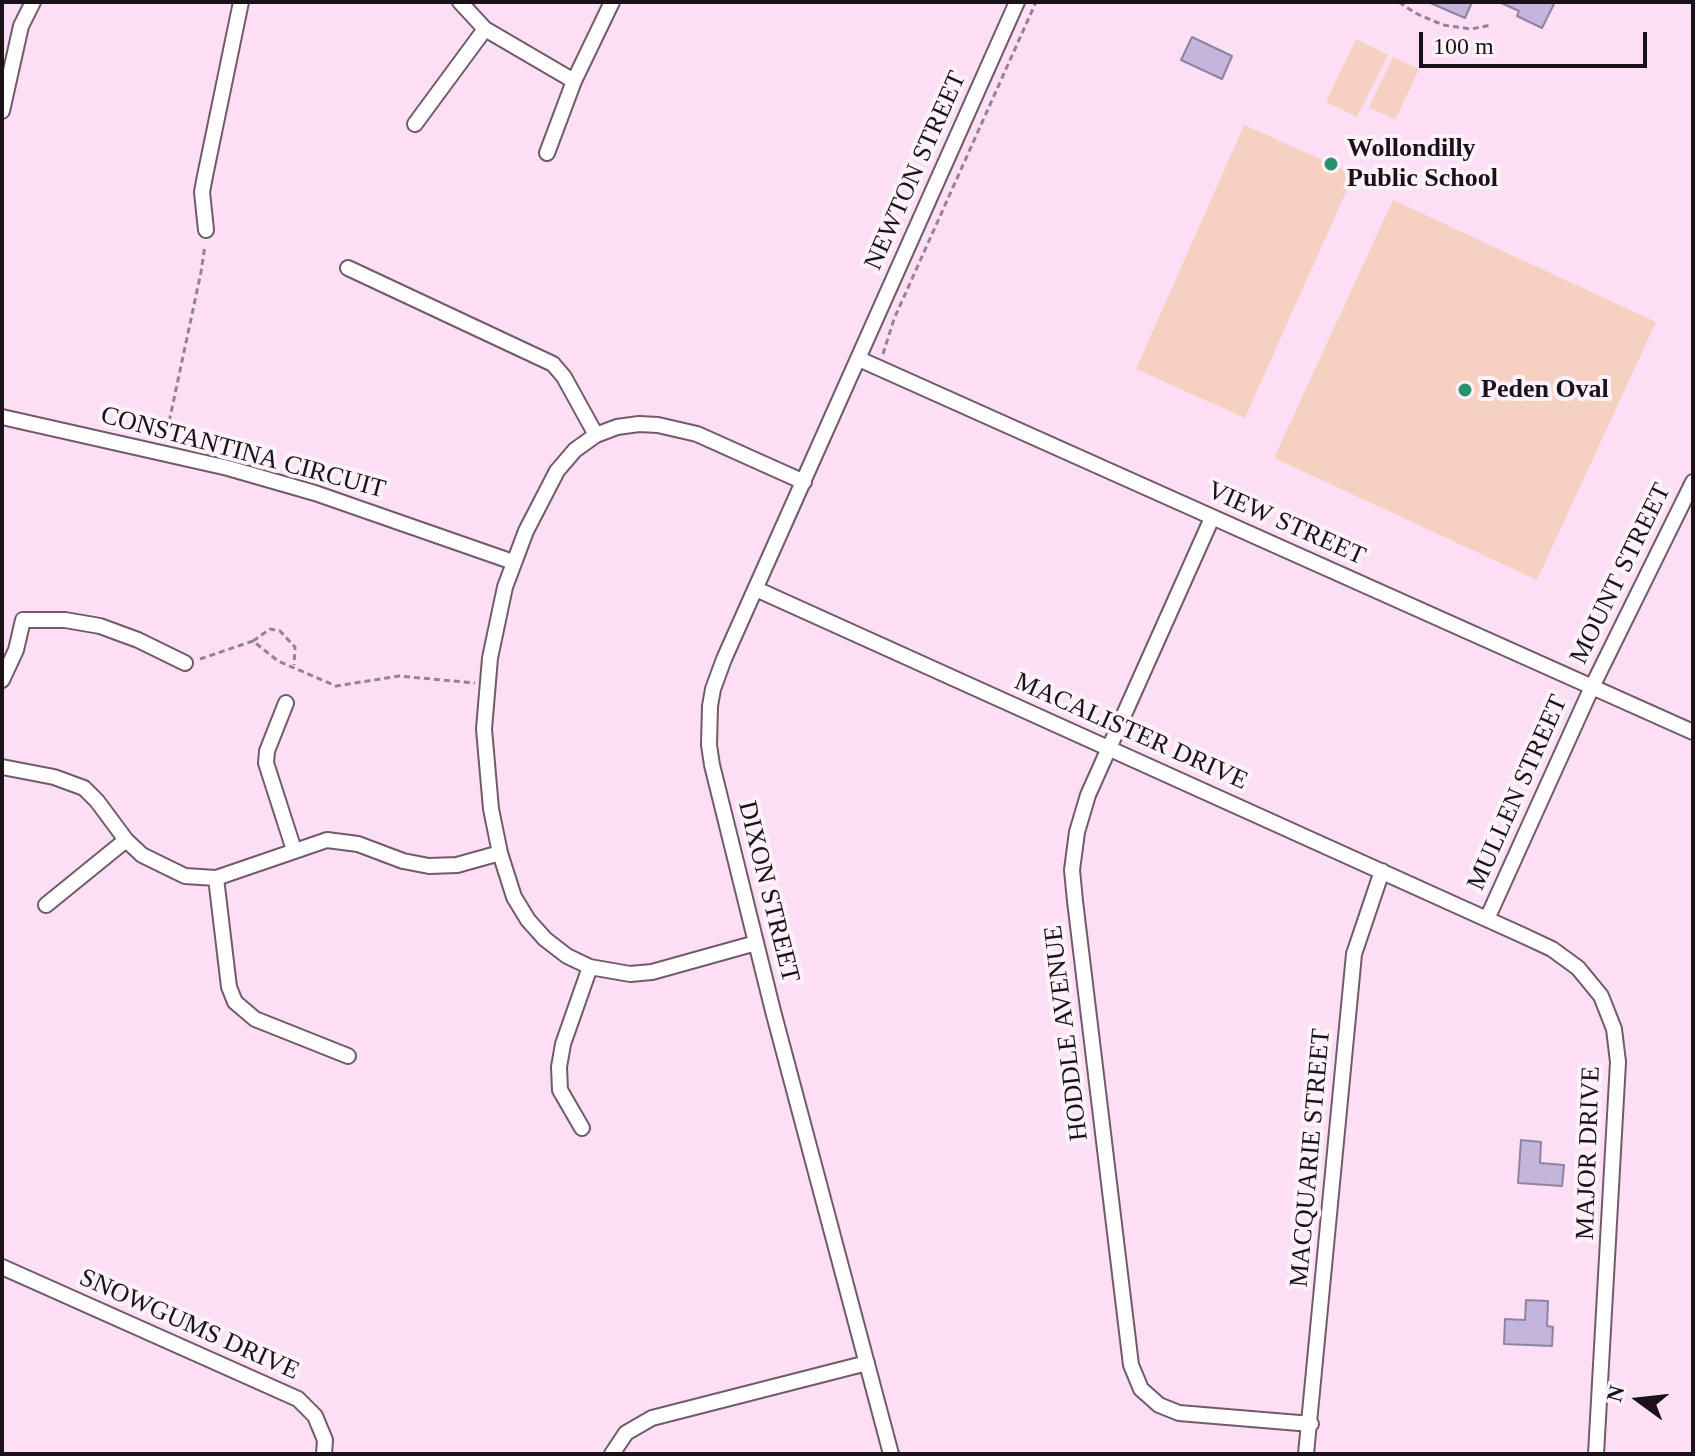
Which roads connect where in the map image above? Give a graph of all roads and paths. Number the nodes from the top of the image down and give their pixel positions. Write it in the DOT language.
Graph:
graph roads {
  1 [pos="33,2"];
  2 [pos="241,2"];
  3 [pos="460,2"];
  4 [pos="612,2"];
  5 [pos="1017,2"];
  6 [pos="1036,2"];
  7 [pos="1399,2"];
  8 [pos="1491,25"];
  9 [pos="485,29"];
  10 [pos="574,81"];
  11 [pos="2,111"];
  12 [pos="415,124"];
  13 [pos="547,153"];
  14 [pos="206,230"];
  15 [pos="348,268"];
  16 [pos="859,359"];
  17 [pos="878,368"];
  18 [pos="2,417"];
  19 [pos="596,435"];
  20 [pos="162,452"];
  21 [pos="804,482"];
  22 [pos="1693,482"];
  23 [pos="1689,498"];
  24 [pos="1212,518"];
  25 [pos="513,562"];
  26 [pos="756,589"];
  27 [pos="253,641"];
  28 [pos="185,663"];
  29 [pos="294,667"];
  30 [pos="2,680"];
  31 [pos="487,684"];
  32 [pos="1592,687"];
  33 [pos="286,703"];
  34 [pos="1693,732"];
  35 [pos="1108,747"];
  36 [pos="2,767"];
  37 [pos="126,840"];
  38 [pos="294,850"];
  39 [pos="500,853"];
  40 [pos="1382,871"];
  41 [pos="216,878"];
  42 [pos="46,905"];
  43 [pos="1487,919"];
  44 [pos="756,943"];
  45 [pos="590,967"];
  46 [pos="348,1056"];
  47 [pos="582,1128"];
  48 [pos="2,1267"];
  49 [pos="867,1363"];
  50 [pos="1311,1424"];
  51 [pos="614,1450"];
  52 [pos="324,1454"];
  53 [pos="891,1454"];
  54 [pos="1306,1454"];
  55 [pos="1596,1454"];
  1 -- 11 [label="street"];
  2 -- 14 [label="street"];
  3 -- 9 [label="street"];
  4 -- 10 [label="street"];
  5 -- 16 [label="street, NEWTON STREET"];
  6 -- 17 [label="path"];
  7 -- 8 [label="path"];
  9 -- 10 [label="street"];
  9 -- 12 [label="street"];
  10 -- 13 [label="street"];
  14 -- 20 [label="path"];
  15 -- 19 [label="street"];
  16 -- 17 [label="street, VIEW STREET"];
  16 -- 21 [label="street, DIXON STREET"];
  17 -- 24 [label="street, VIEW STREET"];
  18 -- 20 [label="street, CONSTANTINA CIRCUIT"];
  19 -- 21 [label="street"];
  19 -- 25 [label="street"];
  20 -- 25 [label="street, CONSTANTINA CIRCUIT"];
  21 -- 26 [label="street, DIXON STREET"];
  22 -- 23 [label="street, MOUNT STREET"];
  23 -- 32 [label="street, MOUNT STREET"];
  24 -- 32 [label="street, VIEW STREET"];
  24 -- 35 [label="street, HODDLE AVENUE"];
  25 -- 31 [label="street"];
  26 -- 35 [label="street, MACALISTER DRIVE"];
  26 -- 44 [label="street, DIXON STREET"];
  27 -- 28 [label="path"];
  27 -- 29 [label="path"];
  27 -- 29 [label="path"];
  28 -- 30 [label="street"];
  29 -- 31 [label="path"];
  31 -- 39 [label="street"];
  32 -- 34 [label="street, VIEW STREET"];
  32 -- 43 [label="street, MULLEN STREET"];
  33 -- 38 [label="street"];
  35 -- 40 [label="street, MACALISTER DRIVE"];
  35 -- 50 [label="street, HODDLE AVENUE"];
  36 -- 37 [label="street"];
  37 -- 41 [label="street"];
  37 -- 42 [label="street"];
  38 -- 39 [label="street"];
  38 -- 41 [label="street"];
  39 -- 45 [label="street"];
  40 -- 43 [label="street, MACALISTER DRIVE"];
  40 -- 50 [label="street, MACQUARIE STREET"];
  41 -- 46 [label="street"];
  43 -- 55 [label="street, MAJOR DRIVE"];
  44 -- 45 [label="street"];
  44 -- 49 [label="street, DIXON STREET"];
  45 -- 47 [label="street"];
  48 -- 52 [label="street, SNOWGUMS DRIVE"];
  49 -- 51 [label="street"];
  49 -- 53 [label="street, DIXON STREET"];
  50 -- 54 [label="street, MACQUARIE STREET"];
}
